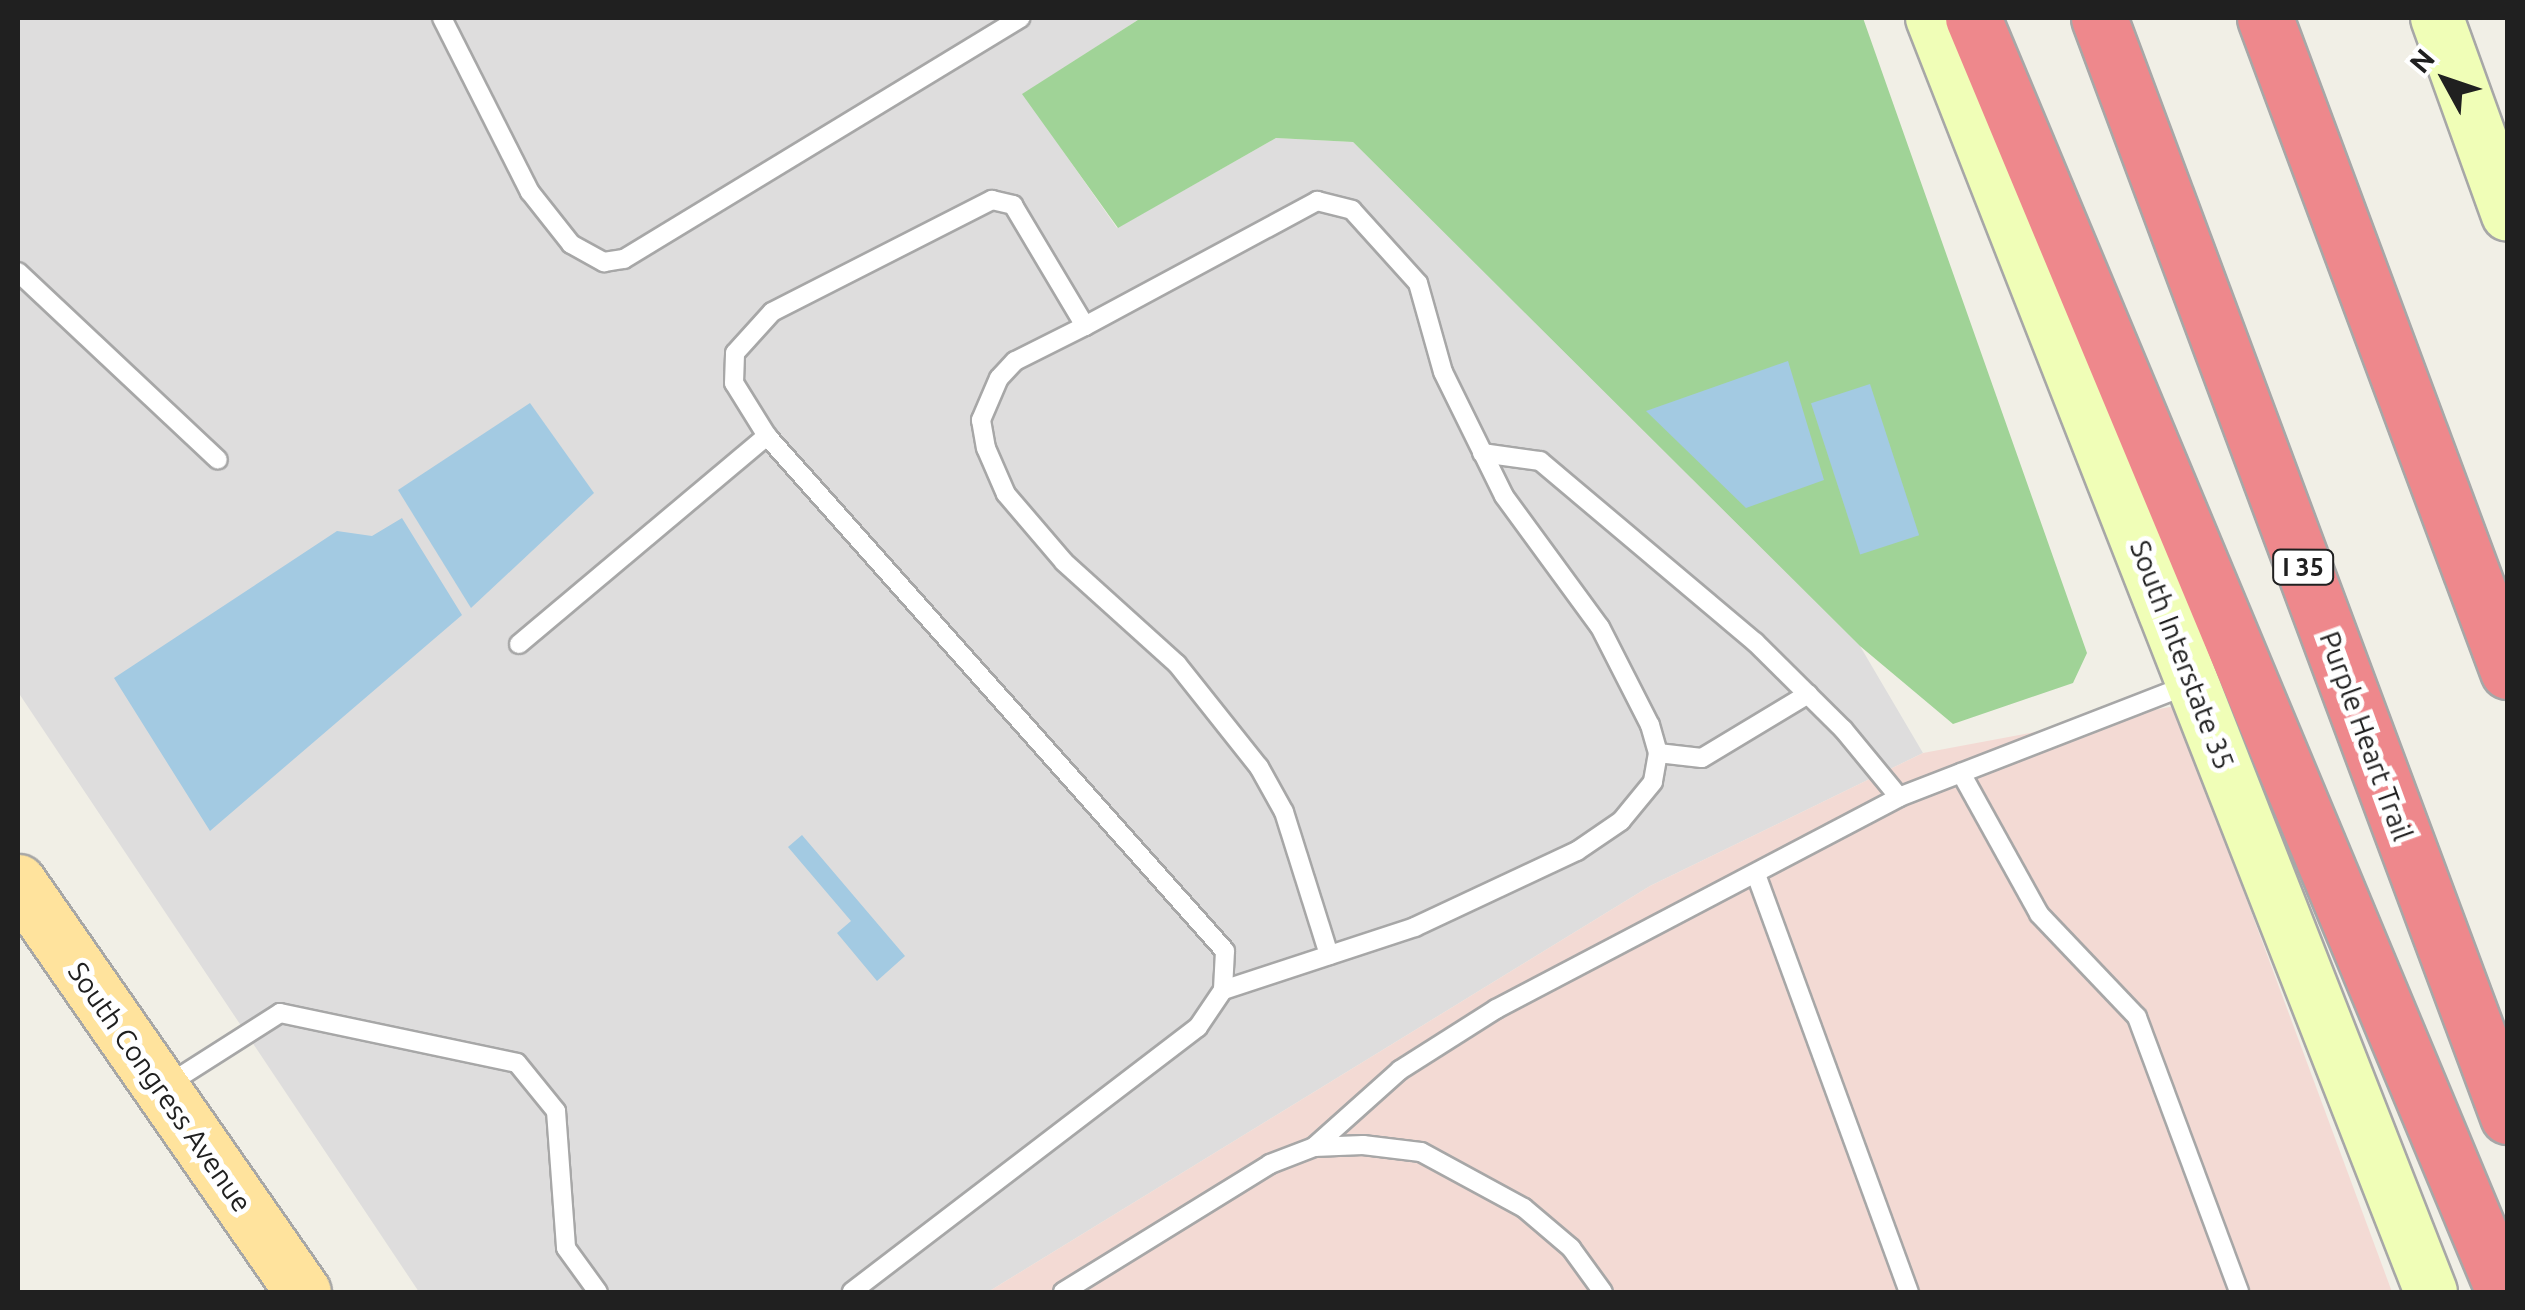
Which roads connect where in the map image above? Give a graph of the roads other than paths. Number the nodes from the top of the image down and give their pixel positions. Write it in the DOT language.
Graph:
graph roads {
  1 [pos="442,18"];
  2 [pos="1021,18"];
  3 [pos="1932,18"];
  4 [pos="1973,18"];
  5 [pos="2099,18"];
  6 [pos="2266,18"];
  7 [pos="2438,18"];
  8 [pos="2508,216"];
  9 [pos="18,272"];
  10 [pos="1085,326"];
  11 [pos="766,436"];
  12 [pos="1482,453"];
  13 [pos="218,460"];
  14 [pos="520,644"];
  15 [pos="2508,670"];
  16 [pos="2193,683"];
  17 [pos="1808,694"];
  18 [pos="1658,754"];
  19 [pos="1961,774"];
  20 [pos="1899,797"];
  21 [pos="1757,877"];
  22 [pos="18,882"];
  23 [pos="1329,955"];
  24 [pos="1222,990"];
  25 [pos="161,1089"];
  26 [pos="2508,1116"];
  27 [pos="1314,1147"];
  28 [pos="303,1292"];
  29 [pos="598,1292"];
  30 [pos="852,1292"];
  31 [pos="1063,1292"];
  32 [pos="1604,1292"];
  33 [pos="1909,1292"];
  34 [pos="2239,1292"];
  35 [pos="2430,1292"];
  36 [pos="2504,1292"];
  1 -- 2 [label="lane"];
  3 -- 16 [label="main road, South Interstate 35"];
  4 -- 36 [label="highway"];
  5 -- 26 [label="highway, Purple Heart Trail / I 35"];
  6 -- 15 [label="highway"];
  7 -- 8 [label="main road"];
  9 -- 13 [label="lane"];
  10 -- 11 [label="lane"];
  10 -- 12 [label="lane"];
  10 -- 23 [label="lane"];
  11 -- 14 [label="lane"];
  11 -- 24 [label="lane"];
  12 -- 17 [label="lane"];
  12 -- 18 [label="lane"];
  16 -- 19 [label="lane"];
  16 -- 35 [label="main road, South Interstate 35"];
  17 -- 18 [label="lane"];
  17 -- 20 [label="lane"];
  18 -- 23 [label="lane"];
  19 -- 20 [label="lane"];
  19 -- 34 [label="lane"];
  20 -- 21 [label="lane"];
  21 -- 27 [label="lane"];
  21 -- 33 [label="lane"];
  22 -- 25 [label="main road, South Congress Avenue"];
  23 -- 24 [label="lane"];
  24 -- 30 [label="lane"];
  25 -- 28 [label="main road, South Congress Avenue"];
  25 -- 29 [label="lane"];
  27 -- 31 [label="lane"];
  27 -- 32 [label="lane"];
}
